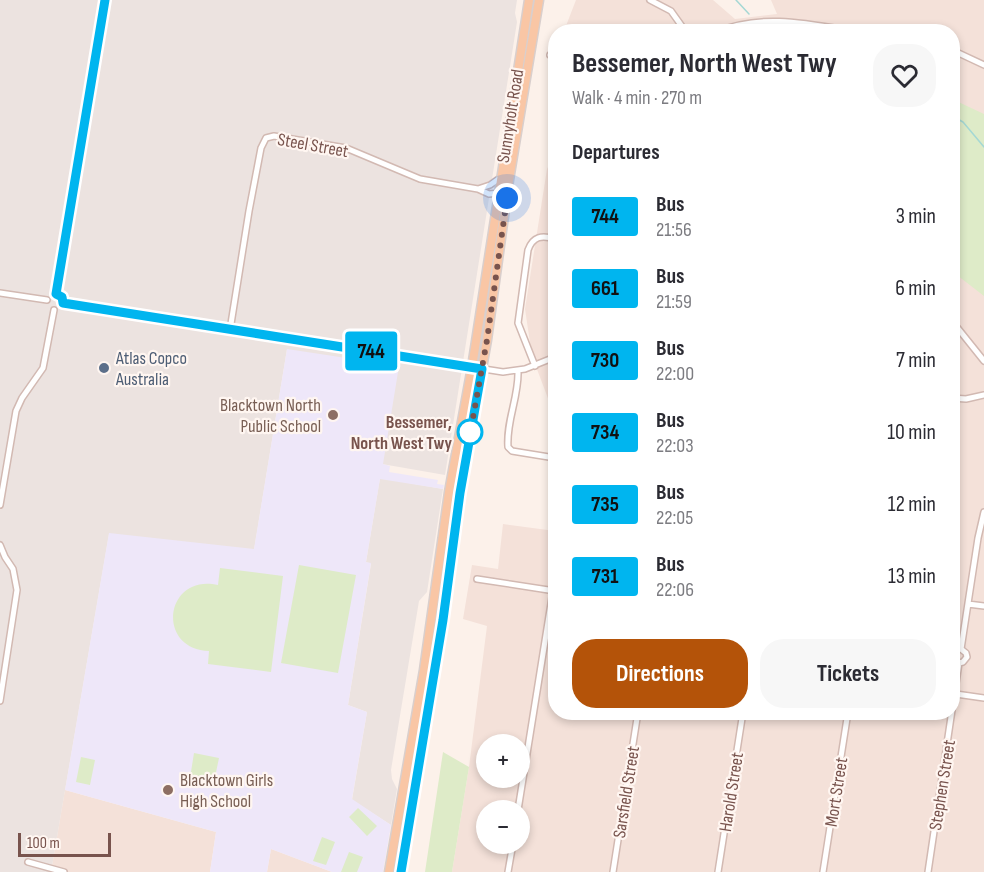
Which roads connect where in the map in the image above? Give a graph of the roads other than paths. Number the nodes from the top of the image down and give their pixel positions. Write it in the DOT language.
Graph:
graph roads {
  1 [pos="105,0"];
  2 [pos="528,0"];
  3 [pos="539,0"];
  4 [pos="650,0"];
  5 [pos="681,24"];
  6 [pos="743,24"];
  7 [pos="810,24"];
  8 [pos="960,54"];
  9 [pos="984,65"];
  10 [pos="505,179"];
  11 [pos="478,189"];
  12 [pos="498,194"];
  13 [pos="548,236"];
  14 [pos="0,293"];
  15 [pos="56,294"];
  16 [pos="47,300"];
  17 [pos="63,303"];
  18 [pos="54,310"];
  19 [pos="230,330"];
  20 [pos="960,331"];
  21 [pos="548,360"];
  22 [pos="984,361"];
  23 [pos="535,366"];
  24 [pos="472,367"];
  25 [pos="482,369"];
  26 [pos="518,371"];
  27 [pos="984,395"];
  28 [pos="960,399"];
  29 [pos="548,457"];
  30 [pos="0,505"];
  31 [pos="984,512"];
  32 [pos="0,545"];
  33 [pos="2,558"];
  34 [pos="477,579"];
  35 [pos="548,590"];
  36 [pos="968,604"];
  37 [pos="984,606"];
  38 [pos="548,628"];
  39 [pos="962,649"];
  40 [pos="960,663"];
  41 [pos="960,695"];
  42 [pos="984,698"];
  43 [pos="0,701"];
  44 [pos="637,720"];
  45 [pos="742,720"];
  46 [pos="847,720"];
  47 [pos="952,720"];
  48 [pos="520,800"];
  49 [pos="511,854"];
  50 [pos="28,862"];
  51 [pos="64,872"];
  52 [pos="390,872"];
  53 [pos="401,872"];
  54 [pos="508,872"];
  55 [pos="613,872"];
  56 [pos="718,872"];
  57 [pos="823,872"];
  58 [pos="928,872"];
  1 -- 15 [label="street"];
  2 -- 10 [label="main road, Sunnyholt Road"];
  3 -- 10 [label="main road, Sunnyholt Road"];
  4 -- 5 [label="street"];
  6 -- 7 [label="street"];
  8 -- 9 [label="street"];
  10 -- 11 [label="street"];
  10 -- 12 [label="main road, Sunnyholt Road"];
  10 -- 25 [label="main road, Sunnyholt Road"];
  11 -- 12 [label="street, Steel Street"];
  11 -- 19 [label="street, Steel Street"];
  12 -- 24 [label="main road, Sunnyholt Road"];
  13 -- 23 [label="street"];
  14 -- 16 [label="street"];
  15 -- 16 [label="street"];
  15 -- 17 [label="street"];
  16 -- 18 [label="street"];
  17 -- 18 [label="street"];
  17 -- 19 [label="street"];
  18 -- 30 [label="street"];
  19 -- 24 [label="street"];
  20 -- 22 [label="street"];
  21 -- 23 [label="street"];
  23 -- 26 [label="street"];
  24 -- 25 [label="street"];
  24 -- 52 [label="main road, Sunnyholt Road"];
  25 -- 26 [label="street"];
  25 -- 53 [label="main road, Sunnyholt Road"];
  26 -- 29 [label="street"];
  27 -- 28 [label="street"];
  31 -- 36 [label="street"];
  32 -- 33 [label="street"];
  33 -- 43 [label="street"];
  34 -- 35 [label="street"];
  36 -- 37 [label="street"];
  36 -- 39 [label="street"];
  38 -- 48 [label="street"];
  39 -- 40 [label="street"];
  41 -- 42 [label="street"];
  44 -- 55 [label="street, Sarsfield Street"];
  45 -- 56 [label="street, Harold Street"];
  46 -- 57 [label="street, Mort Street"];
  47 -- 58 [label="street, Stephen Street"];
  49 -- 54 [label="street"];
  50 -- 51 [label="street"];
}
